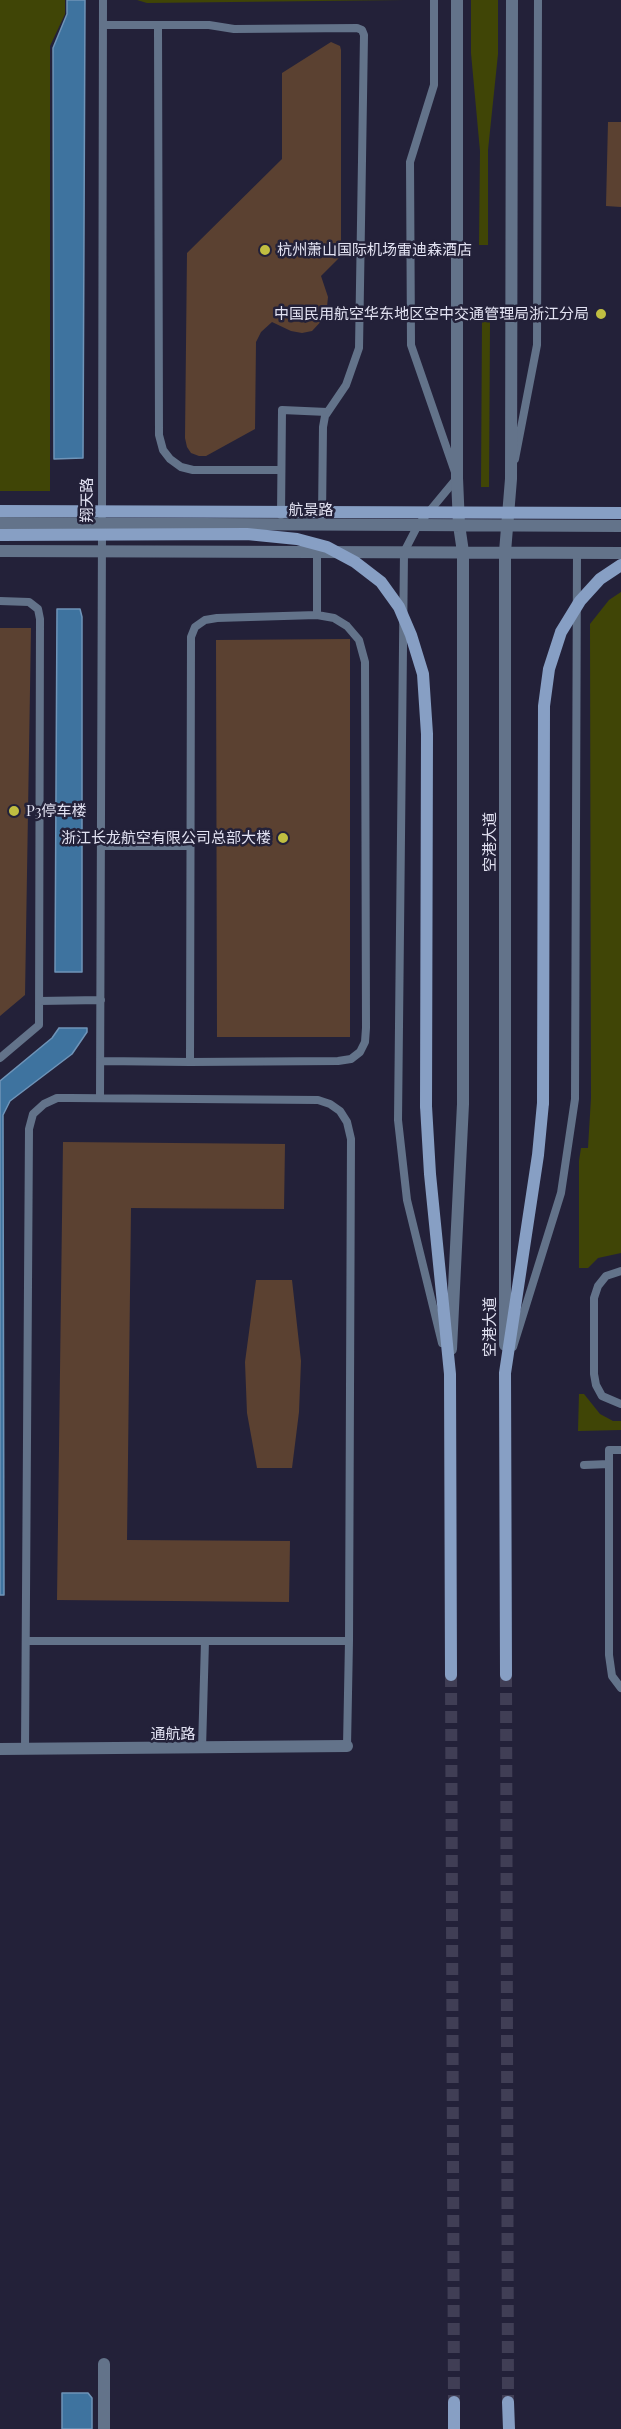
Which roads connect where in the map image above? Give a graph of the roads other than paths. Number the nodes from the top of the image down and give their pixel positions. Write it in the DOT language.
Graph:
graph roads {
  1 [pos="103,0"];
  2 [pos="434,0"];
  3 [pos="457,0"];
  4 [pos="512,0"];
  5 [pos="538,0"];
  6 [pos="103,25"];
  7 [pos="158,25"];
  8 [pos="327,412"];
  9 [pos="281,470"];
  10 [pos="457,478"];
  11 [pos="511,480"];
  12 [pos="0,511"];
  13 [pos="621,513"];
  14 [pos="0,523"];
  15 [pos="102,524"];
  16 [pos="281,525"];
  17 [pos="322,525"];
  18 [pos="418,525"];
  19 [pos="459,525"];
  20 [pos="506,525"];
  21 [pos="621,526"];
  22 [pos="0,535"];
  23 [pos="0,551"];
  24 [pos="102,551"];
  25 [pos="317,552"];
  26 [pos="404,552"];
  27 [pos="463,552"];
  28 [pos="505,552"];
  29 [pos="577,553"];
  30 [pos="621,553"];
  31 [pos="621,565"];
  32 [pos="0,601"];
  33 [pos="316,615"];
  34 [pos="101,846"];
  35 [pos="190,846"];
  36 [pos="101,1000"];
  37 [pos="39,1001"];
  38 [pos="0,1058"];
  39 [pos="101,1061"];
  40 [pos="190,1062"];
  41 [pos="100,1098"];
  42 [pos="621,1271"];
  43 [pos="505,1373"];
  44 [pos="450,1374"];
  45 [pos="621,1404"];
  46 [pos="621,1450"];
  47 [pos="609,1464"];
  48 [pos="584,1465"];
  49 [pos="27,1641"];
  50 [pos="205,1641"];
  51 [pos="349,1641"];
  52 [pos="451,1675"];
  53 [pos="506,1675"];
  54 [pos="621,1688"];
  55 [pos="347,1746"];
  56 [pos="0,1749"];
  57 [pos="25,1749"];
  58 [pos="202,1749"];
  59 [pos="104,2364"];
  60 [pos="454,2402"];
  61 [pos="508,2402"];
  62 [pos="104,2429"];
  63 [pos="454,2429"];
  64 [pos="508,2429"];
  1 -- 6 [label="lane, 翔天路"];
  2 -- 10 [label="lane"];
  3 -- 10 [label="street, 空港大道"];
  4 -- 11 [label="street, 空港大道"];
  5 -- 11 [label="lane"];
  6 -- 7 [label="lane"];
  6 -- 15 [label="lane, 翔天路"];
  7 -- 8 [label="lane"];
  7 -- 9 [label="lane"];
  8 -- 9 [label="lane"];
  8 -- 17 [label="lane"];
  9 -- 16 [label="lane"];
  10 -- 18 [label="lane"];
  10 -- 19 [label="street, 空港大道"];
  11 -- 20 [label="street, 空港大道"];
  12 -- 13 [label="main road, bridge"];
  14 -- 15 [label="street, 航景路"];
  15 -- 16 [label="street, 航景路"];
  15 -- 24 [label="lane, 翔天路"];
  16 -- 17 [label="street, 航景路"];
  17 -- 18 [label="street, 航景路"];
  18 -- 19 [label="street, 航景路"];
  18 -- 26 [label="lane"];
  19 -- 20 [label="street, 航景路"];
  19 -- 27 [label="street, 空港大道"];
  20 -- 21 [label="street, 航景路"];
  20 -- 28 [label="street, 空港大道"];
  22 -- 44 [label="main road, 空港大道, bridge"];
  23 -- 24 [label="street"];
  24 -- 25 [label="street"];
  24 -- 34 [label="lane, 翔天路"];
  25 -- 26 [label="street"];
  25 -- 33 [label="lane"];
  26 -- 27 [label="street"];
  26 -- 44 [label="lane"];
  27 -- 28 [label="street"];
  27 -- 44 [label="street, 空港大道"];
  28 -- 29 [label="street"];
  28 -- 43 [label="street, 空港大道"];
  29 -- 30 [label="street"];
  29 -- 43 [label="lane"];
  31 -- 43 [label="main road, 空港大道, bridge"];
  32 -- 37 [label="lane"];
  33 -- 35 [label="lane"];
  33 -- 40 [label="lane"];
  34 -- 35 [label="lane"];
  34 -- 36 [label="lane, 翔天路"];
  35 -- 40 [label="lane"];
  36 -- 37 [label="lane"];
  36 -- 39 [label="lane, 翔天路"];
  37 -- 38 [label="lane"];
  39 -- 40 [label="lane"];
  39 -- 41 [label="lane, 翔天路"];
  41 -- 49 [label="lane"];
  41 -- 51 [label="lane"];
  42 -- 45 [label="lane"];
  43 -- 53 [label="main road, 空港大道"];
  44 -- 52 [label="main road, 空港大道"];
  46 -- 47 [label="lane"];
  47 -- 48 [label="lane"];
  47 -- 54 [label="lane"];
  49 -- 50 [label="lane"];
  49 -- 57 [label="lane"];
  50 -- 51 [label="lane"];
  50 -- 58 [label="lane"];
  51 -- 55 [label="lane"];
  55 -- 58 [label="street, 通航路"];
  56 -- 57 [label="street, 通航路"];
  57 -- 58 [label="street, 通航路"];
  59 -- 62 [label="street"];
  60 -- 63 [label="main road"];
  61 -- 64 [label="main road"];
}
